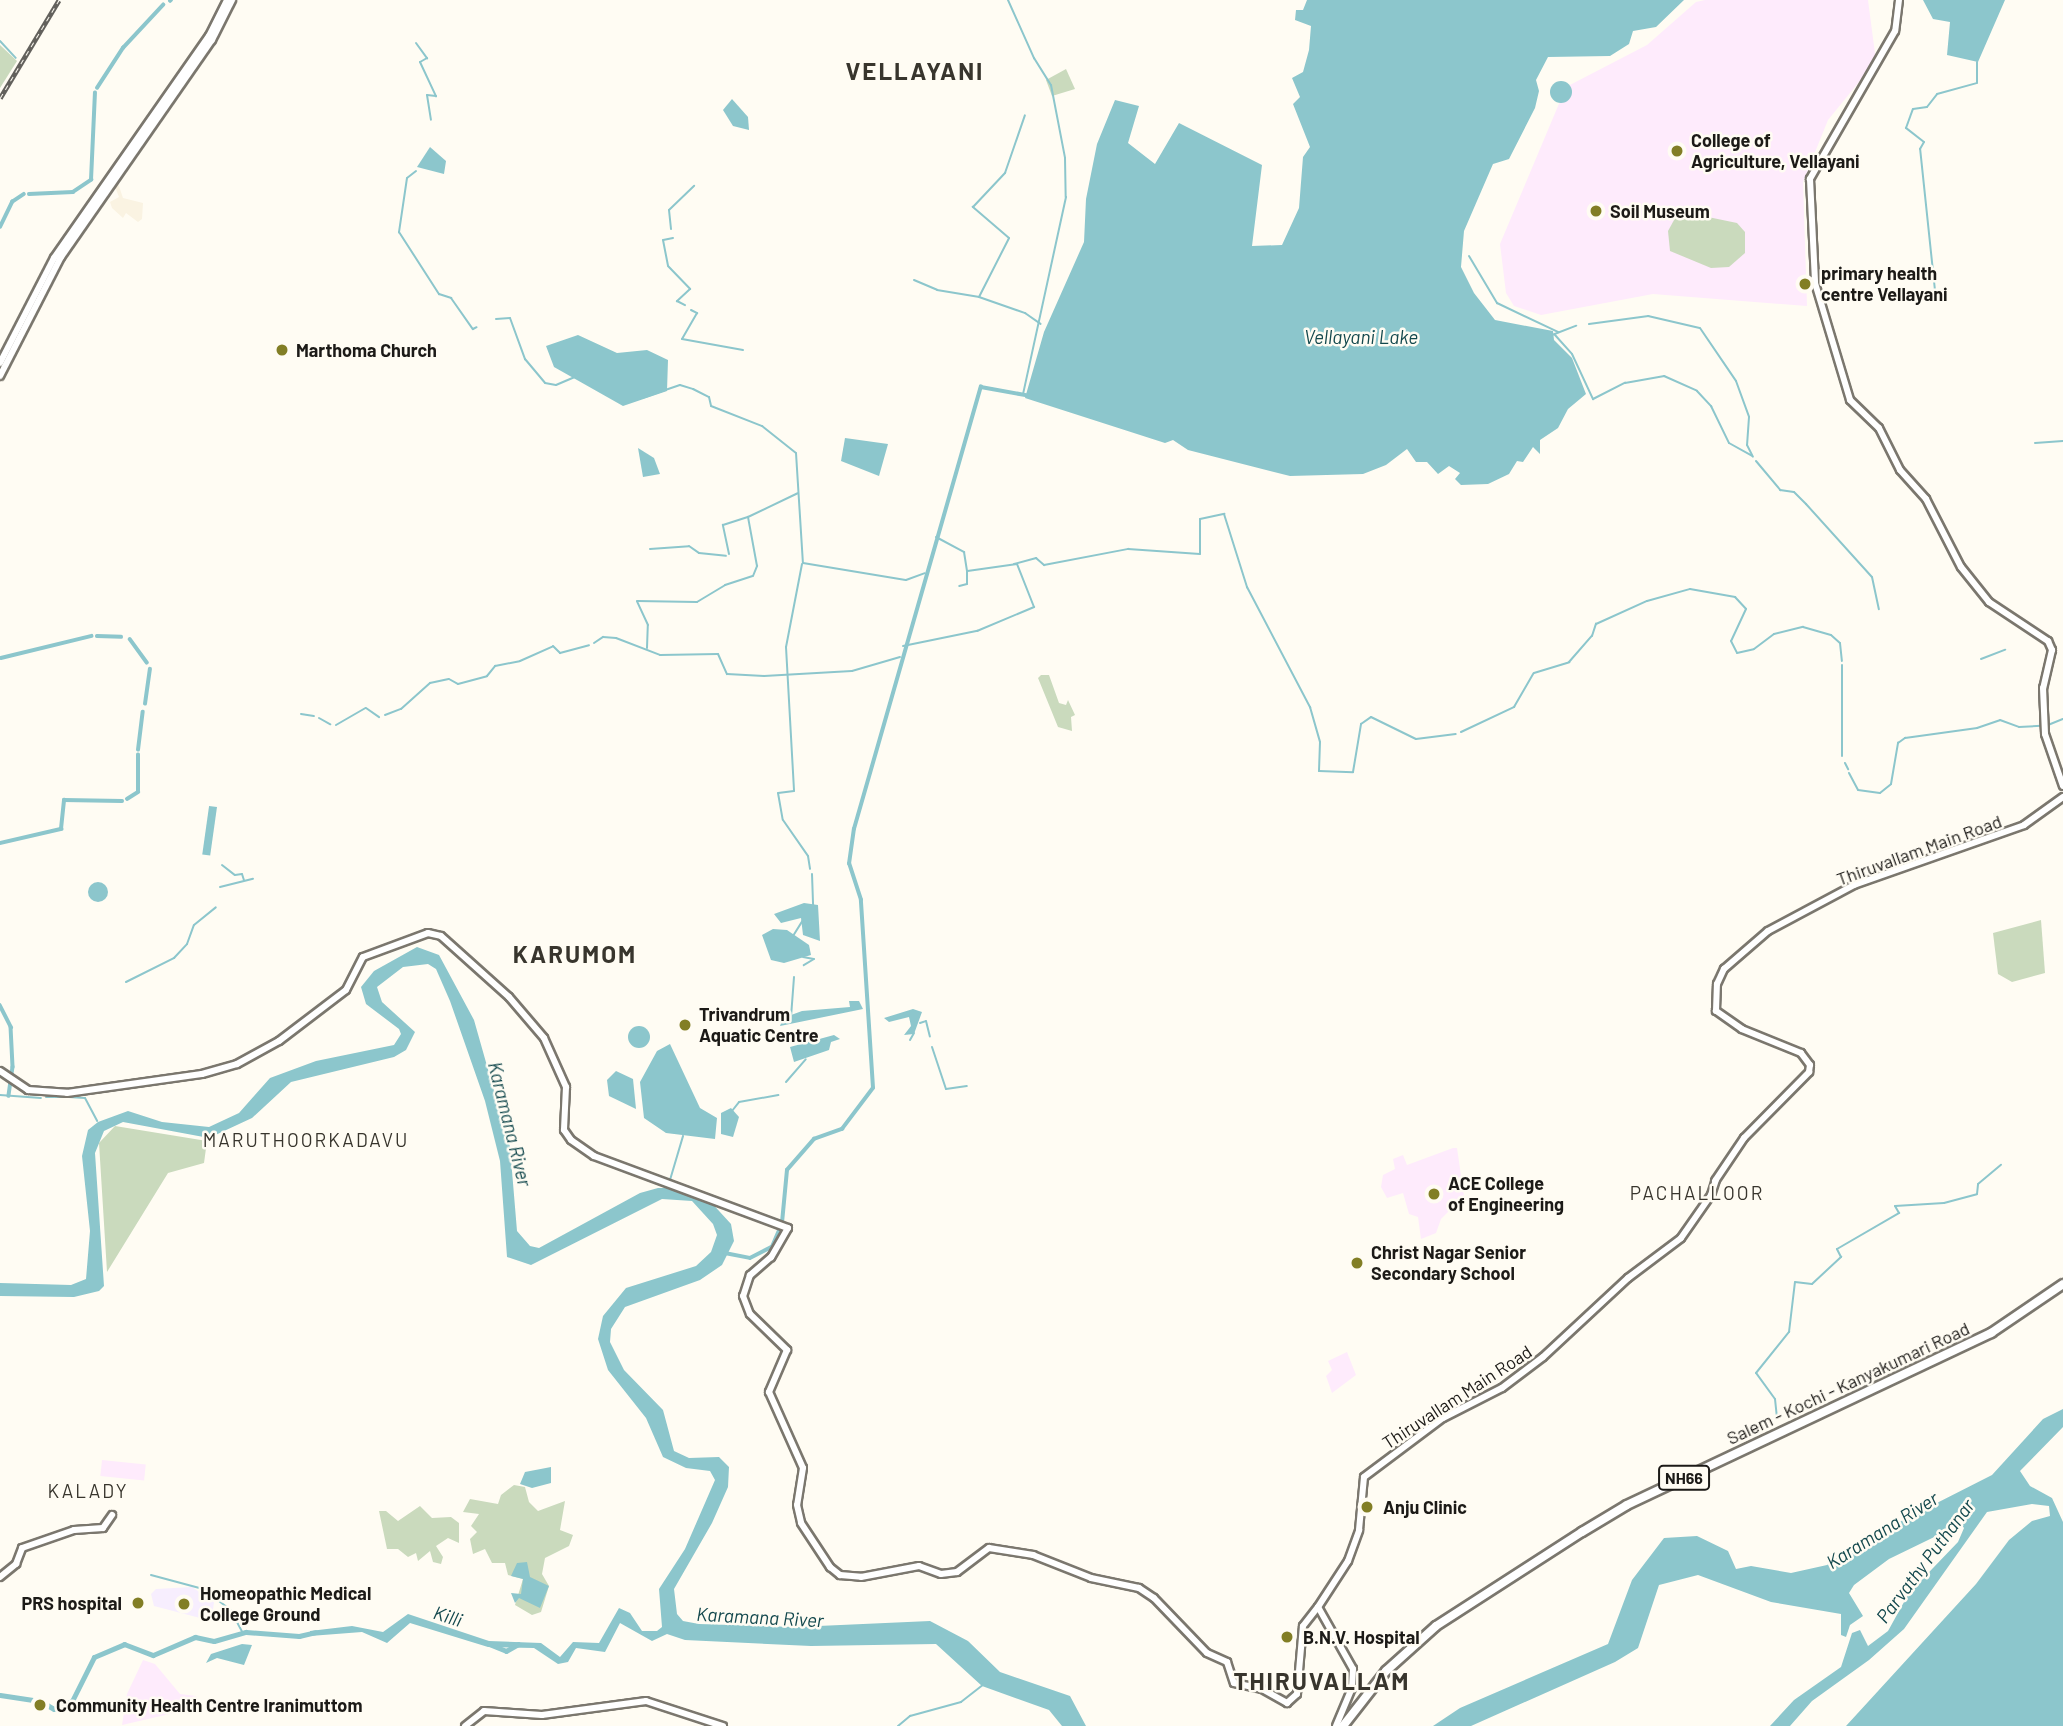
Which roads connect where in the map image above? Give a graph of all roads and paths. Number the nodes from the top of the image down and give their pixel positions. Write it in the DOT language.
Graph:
graph roads {
  1 [pos="227,0"];
  2 [pos="232,0"];
  3 [pos="1899,0"];
  4 [pos="0,363"];
  5 [pos="0,376"];
  6 [pos="2063,786"];
  7 [pos="2063,797"];
  8 [pos="0,1071"];
  9 [pos="2063,1284"];
  10 [pos="2063,1290"];
  11 [pos="112,1516"];
  12 [pos="0,1577"];
  13 [pos="1318,1607"];
  14 [pos="465,1726"];
  15 [pos="723,1726"];
  16 [pos="1336,1726"];
  17 [pos="1343,1726"];
  18 [pos="1350,1726"];
  1 -- 4 [label="main road"];
  2 -- 5 [label="main road"];
  3 -- 6 [label="main road"];
  7 -- 13 [label="main road, Thiruvallam Main Road"];
  8 -- 13 [label="main road, Thiruvallam Main Road"];
  9 -- 17 [label="highway, Salem - Kochi - Kanyakumari Road / NH66"];
  10 -- 18 [label="highway, Salem - Kochi - Kanyakumari Road / NH66"];
  11 -- 12 [label="main road"];
  13 -- 16 [label="main road"];
  14 -- 15 [label="main road"];
}
